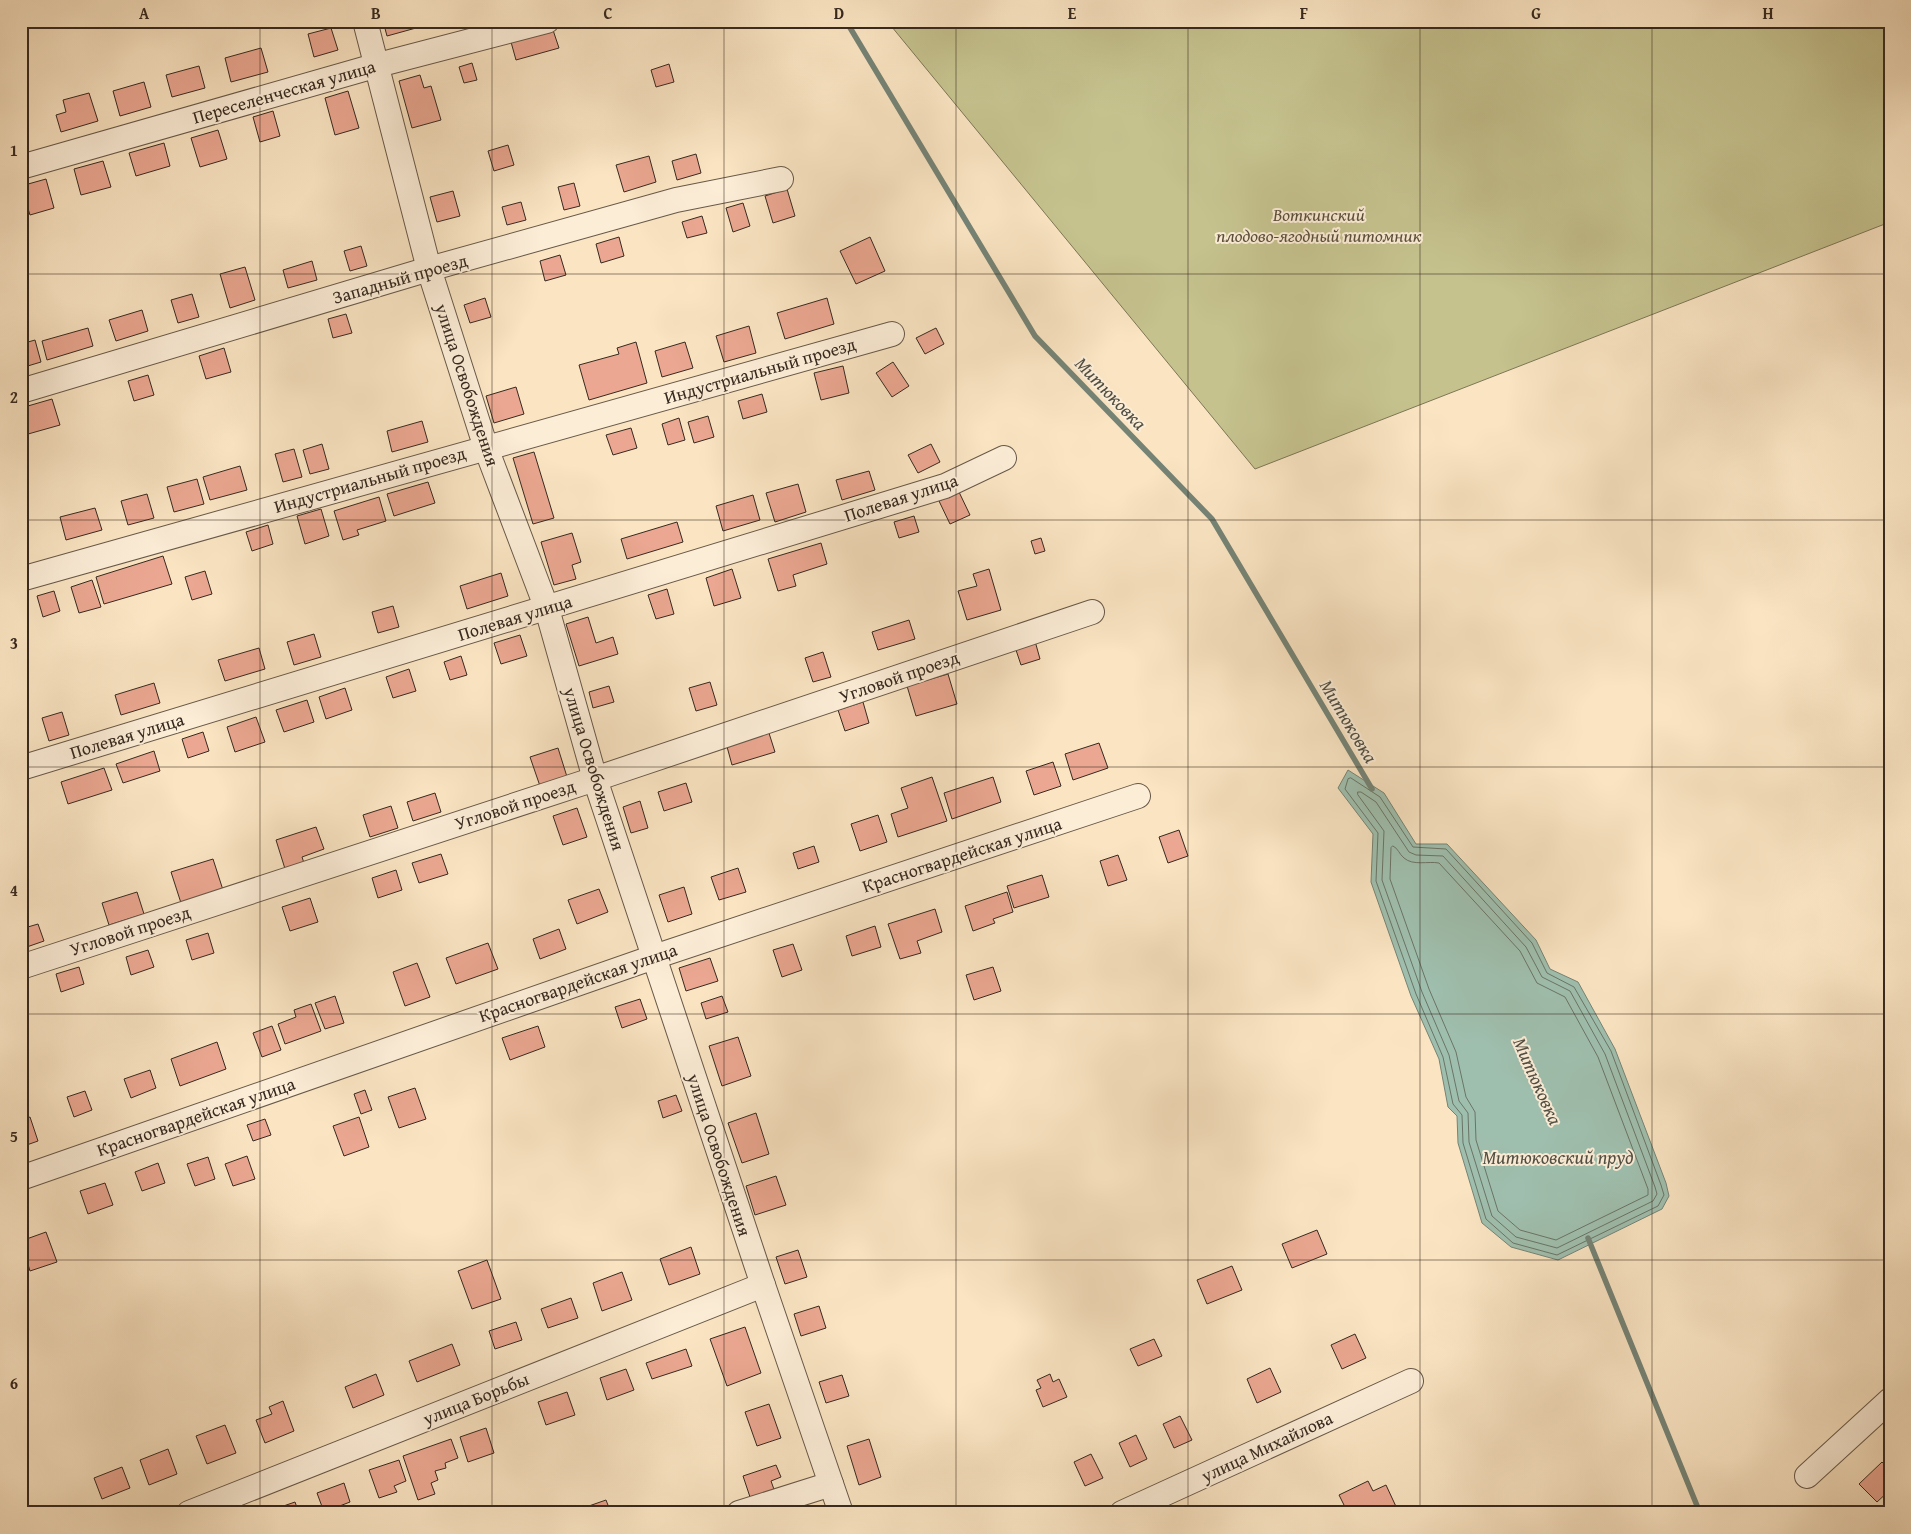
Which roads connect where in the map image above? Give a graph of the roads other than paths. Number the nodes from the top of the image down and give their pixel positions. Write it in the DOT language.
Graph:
graph roads {
  1 [pos="365,21"];
  2 [pos="547,21"];
  3 [pos="378,65"];
  4 [pos="21,167"];
  5 [pos="781,179"];
  6 [pos="429,269"];
  7 [pos="892,334"];
  8 [pos="21,391"];
  9 [pos="486,448"];
  10 [pos="1004,458"];
  11 [pos="21,578"];
  12 [pos="547,609"];
  13 [pos="1092,612"];
  14 [pos="21,768"];
  15 [pos="595,779"];
  16 [pos="1138,796"];
  17 [pos="654,957"];
  18 [pos="21,967"];
  19 [pos="21,1178"];
  20 [pos="763,1285"];
  21 [pos="1411,1381"];
  22 [pos="1890,1400"];
  23 [pos="1807,1476"];
  24 [pos="831,1484"];
  25 [pos="189,1513"];
  26 [pos="739,1513"];
  27 [pos="840,1513"];
  28 [pos="1122,1513"];
  1 -- 3 [label="street, улица Освобождения"];
  2 -- 3 [label="street, Переселенческая улица"];
  3 -- 4 [label="street, Переселенческая улица"];
  3 -- 6 [label="street, улица Освобождения"];
  5 -- 6 [label="street, Западный проезд"];
  6 -- 8 [label="street, Западный проезд"];
  6 -- 9 [label="street, улица Освобождения"];
  7 -- 9 [label="street, Индустриальный проезд"];
  9 -- 11 [label="street, Индустриальный проезд"];
  9 -- 12 [label="street, улица Освобождения"];
  10 -- 12 [label="street, Полевая улица"];
  12 -- 14 [label="street, Полевая улица"];
  12 -- 15 [label="street, улица Освобождения"];
  13 -- 15 [label="street, Угловой проезд"];
  15 -- 17 [label="street, улица Освобождения"];
  15 -- 18 [label="street, Угловой проезд"];
  16 -- 17 [label="street, Красногвардейская улица"];
  17 -- 19 [label="street, Красногвардейская улица"];
  17 -- 20 [label="street, улица Освобождения"];
  20 -- 24 [label="street, улица Освобождения"];
  20 -- 25 [label="street, улица Борьбы"];
  21 -- 28 [label="street, улица Михайлова"];
  22 -- 23 [label="street"];
  24 -- 26 [label="street"];
  24 -- 27 [label="street, улица Освобождения"];
}
